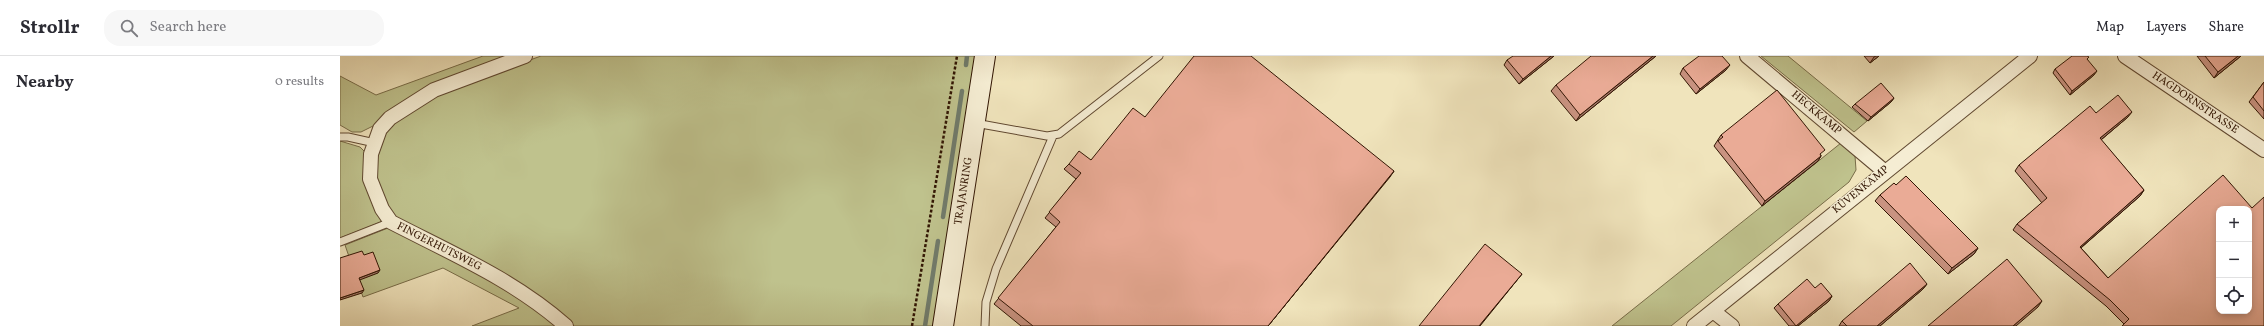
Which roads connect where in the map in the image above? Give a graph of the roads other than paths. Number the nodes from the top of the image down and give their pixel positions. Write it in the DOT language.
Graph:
graph roads {
  1 [pos="526,56"];
  2 [pos="985,56"];
  3 [pos="1159,56"];
  4 [pos="1747,56"];
  5 [pos="2030,56"];
  6 [pos="2125,56"];
  7 [pos="975,123"];
  8 [pos="1053,136"];
  9 [pos="340,137"];
  10 [pos="375,143"];
  11 [pos="2264,150"];
  12 [pos="1884,171"];
  13 [pos="391,222"];
  14 [pos="340,242"];
  15 [pos="1712,311"];
  16 [pos="566,326"];
  17 [pos="943,326"];
  18 [pos="985,326"];
  19 [pos="1694,326"];
  20 [pos="1732,326"];
  1 -- 10 [label="street, FINGERHUTSWEG"];
  2 -- 7 [label="main road, TRAJANRING"];
  3 -- 8 [label="lane"];
  4 -- 12 [label="street, HECKKAMP"];
  5 -- 12 [label="street, KÜVENKAMP"];
  6 -- 11 [label="street, HAGDORNSTRASSE"];
  7 -- 8 [label="lane"];
  7 -- 17 [label="main road, TRAJANRING"];
  8 -- 18 [label="lane"];
  9 -- 10 [label="lane"];
  10 -- 13 [label="street, FINGERHUTSWEG"];
  12 -- 15 [label="street, KÜVENKAMP"];
  13 -- 14 [label="lane"];
  13 -- 16 [label="street, FINGERHUTSWEG"];
  15 -- 19 [label="street, KÜVENKAMP"];
  15 -- 20 [label="street"];
}
